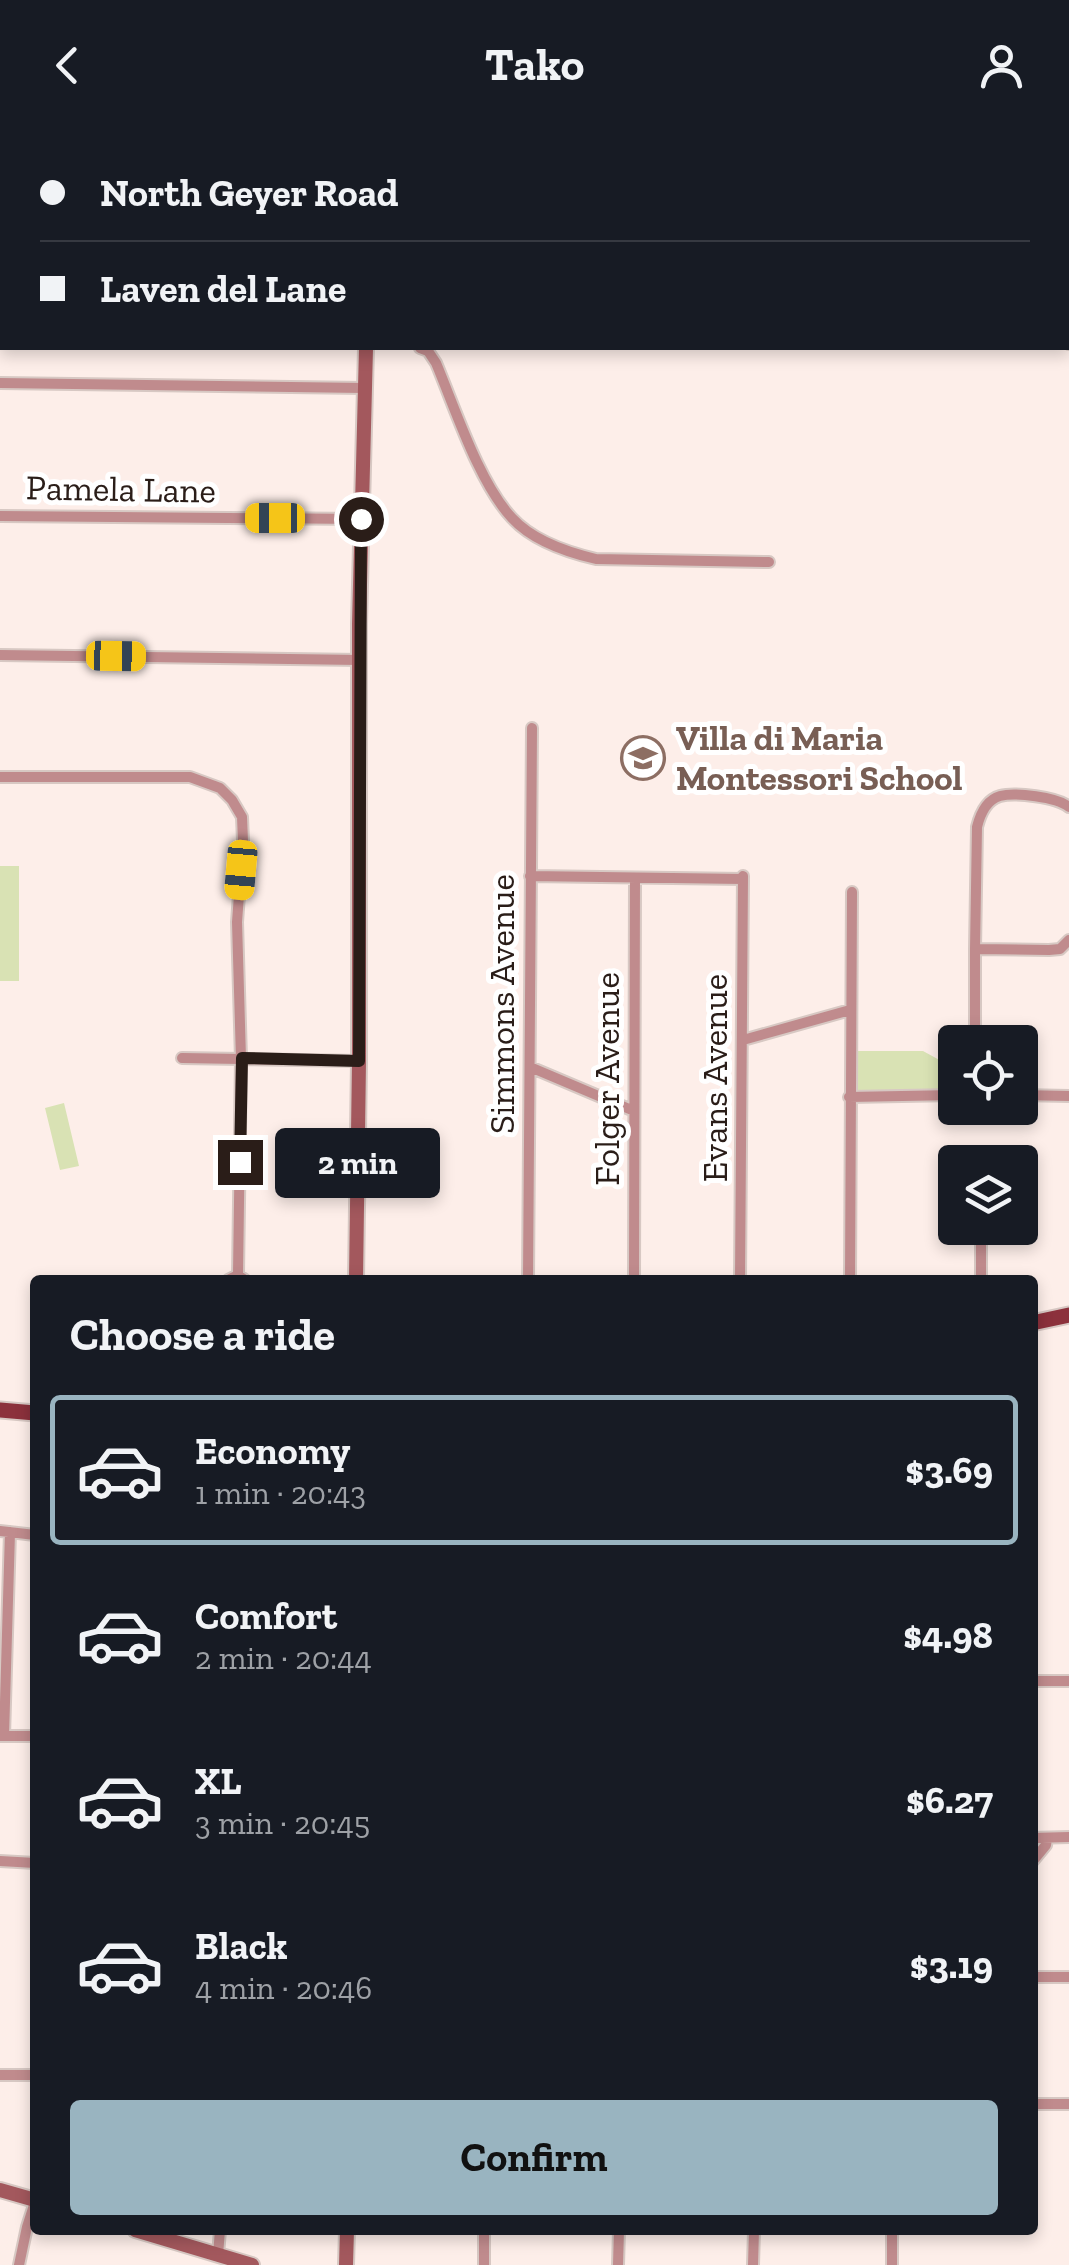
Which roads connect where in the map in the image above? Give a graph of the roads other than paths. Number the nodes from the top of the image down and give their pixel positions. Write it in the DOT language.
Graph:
graph roads {
  1 [pos="366,350"];
  2 [pos="428,350"];
  3 [pos="0,383"];
  4 [pos="364,388"];
  5 [pos="0,516"];
  6 [pos="361,519"];
  7 [pos="770,562"];
  8 [pos="0,655"];
  9 [pos="360,660"];
  10 [pos="532,728"];
  11 [pos="0,777"];
  12 [pos="1069,808"];
  13 [pos="530,876"];
  14 [pos="635,878"];
  15 [pos="852,892"];
  16 [pos="1069,940"];
  17 [pos="976,949"];
  18 [pos="850,1010"];
  19 [pos="975,1025"];
  20 [pos="743,1040"];
  21 [pos="182,1058"];
  22 [pos="242,1058"];
  23 [pos="359,1061"];
  24 [pos="530,1067"];
  25 [pos="938,1095"];
  26 [pos="850,1096"];
  27 [pos="1038,1096"];
  28 [pos="1069,1096"];
  29 [pos="634,1111"];
  30 [pos="981,1245"];
  31 [pos="237,1275"];
  32 [pos="356,1275"];
  33 [pos="528,1275"];
  34 [pos="634,1275"];
  35 [pos="740,1275"];
  36 [pos="850,1275"];
  37 [pos="981,1275"];
  38 [pos="1069,1316"];
  39 [pos="1038,1321"];
  40 [pos="0,1410"];
  41 [pos="30,1413"];
  42 [pos="5,1532"];
  43 [pos="30,1534"];
  44 [pos="1038,1680"];
  45 [pos="1069,1682"];
  46 [pos="2,1736"];
  47 [pos="30,1736"];
  48 [pos="1069,1837"];
  49 [pos="1038,1838"];
  50 [pos="1047,1839"];
  51 [pos="1038,1855"];
  52 [pos="0,1862"];
  53 [pos="30,1863"];
  54 [pos="1038,1977"];
  55 [pos="1069,1977"];
  56 [pos="0,2074"];
  57 [pos="30,2075"];
  58 [pos="1038,2104"];
  59 [pos="1069,2104"];
  60 [pos="0,2190"];
  61 [pos="30,2200"];
  62 [pos="30,2218"];
  63 [pos="153,2235"];
  64 [pos="220,2235"];
  65 [pos="347,2235"];
  66 [pos="484,2235"];
  67 [pos="618,2235"];
  68 [pos="754,2235"];
  69 [pos="892,2235"];
  70 [pos="218,2254"];
  71 [pos="19,2265"];
  72 [pos="252,2265"];
  73 [pos="346,2265"];
  74 [pos="484,2265"];
  75 [pos="618,2265"];
  76 [pos="753,2265"];
  77 [pos="892,2265"];
  1 -- 4 [label="street"];
  2 -- 7 [label="street"];
  3 -- 4 [label="street"];
  4 -- 6 [label="street"];
  5 -- 6 [label="street, Pamela Lane"];
  6 -- 9 [label="street"];
  8 -- 9 [label="street"];
  9 -- 23 [label="street"];
  10 -- 13 [label="street, Simmons Avenue"];
  11 -- 22 [label="street"];
  12 -- 17 [label="street"];
  13 -- 14 [label="street"];
  13 -- 24 [label="street, Simmons Avenue"];
  14 -- 20 [label="street, Evans Avenue"];
  14 -- 29 [label="street, Folger Avenue"];
  15 -- 18 [label="street"];
  16 -- 17 [label="street"];
  17 -- 19 [label="street"];
  18 -- 20 [label="street"];
  18 -- 26 [label="street"];
  20 -- 35 [label="street, Evans Avenue"];
  21 -- 22 [label="street"];
  22 -- 23 [label="street"];
  22 -- 31 [label="street"];
  23 -- 32 [label="street"];
  24 -- 29 [label="street"];
  24 -- 33 [label="street, Simmons Avenue"];
  25 -- 26 [label="street"];
  26 -- 36 [label="street"];
  27 -- 28 [label="street"];
  29 -- 34 [label="street, Folger Avenue"];
  30 -- 37 [label="street"];
  38 -- 39 [label="main road"];
  40 -- 41 [label="main road"];
  42 -- 43 [label="street"];
  42 -- 46 [label="street"];
  44 -- 45 [label="street"];
  46 -- 47 [label="street"];
  48 -- 50 [label="street"];
  49 -- 50 [label="street"];
  50 -- 51 [label="street"];
  52 -- 53 [label="street"];
  54 -- 55 [label="street"];
  56 -- 57 [label="street"];
  58 -- 59 [label="street"];
  60 -- 61 [label="street"];
  62 -- 71 [label="street"];
  63 -- 70 [label="street"];
  64 -- 70 [label="street"];
  65 -- 73 [label="street"];
  66 -- 74 [label="street"];
  67 -- 75 [label="street"];
  68 -- 76 [label="street"];
  69 -- 77 [label="street"];
  70 -- 72 [label="street"];
}
